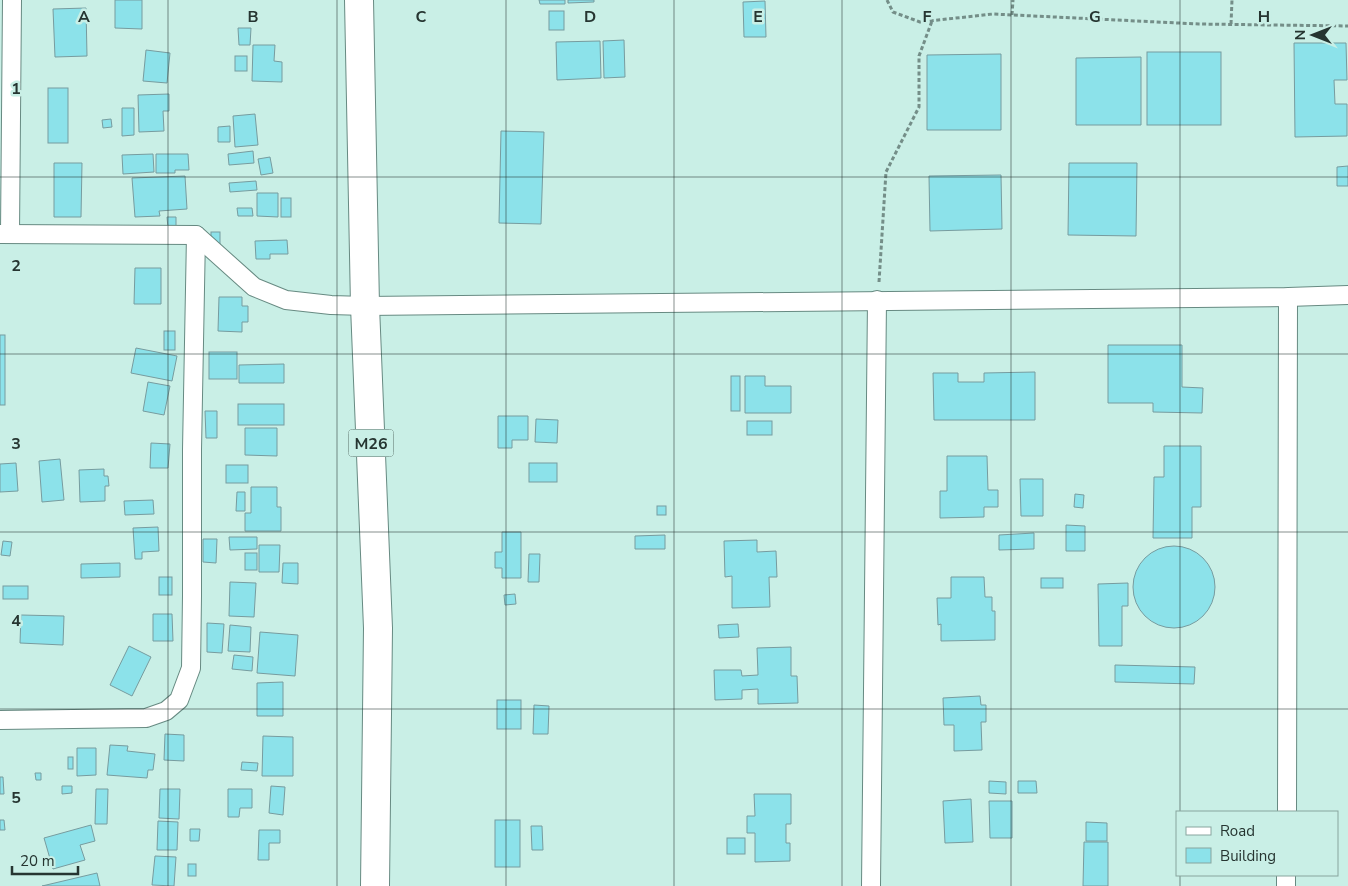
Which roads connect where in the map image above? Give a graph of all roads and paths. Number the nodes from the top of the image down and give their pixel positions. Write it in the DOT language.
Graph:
graph roads {
  1 [pos="12,0"];
  2 [pos="359,0"];
  3 [pos="887,0"];
  4 [pos="1006,0"];
  5 [pos="1232,0"];
  6 [pos="1013,2"];
  7 [pos="1012,15"];
  8 [pos="932,21"];
  9 [pos="1231,24"];
  10 [pos="1348,26"];
  11 [pos="5,234"];
  12 [pos="196,235"];
  13 [pos="1348,295"];
  14 [pos="1288,297"];
  15 [pos="877,300"];
  16 [pos="366,306"];
  17 [pos="0,720"];
  18 [pos="1287,811"];
  19 [pos="375,886"];
  20 [pos="871,886"];
  1 -- 11 [label="street"];
  2 -- 16 [label="main road, M26"];
  3 -- 8 [label="path"];
  4 -- 6 [label="path"];
  5 -- 9 [label="path"];
  6 -- 7 [label="path"];
  7 -- 8 [label="path"];
  7 -- 9 [label="path"];
  8 -- 15 [label="path"];
  9 -- 10 [label="path"];
  11 -- 12 [label="street"];
  12 -- 16 [label="street"];
  12 -- 17 [label="street"];
  13 -- 14 [label="street"];
  14 -- 15 [label="street"];
  14 -- 18 [label="street"];
  15 -- 16 [label="street"];
  15 -- 20 [label="street"];
  16 -- 19 [label="main road, M26"];
}
